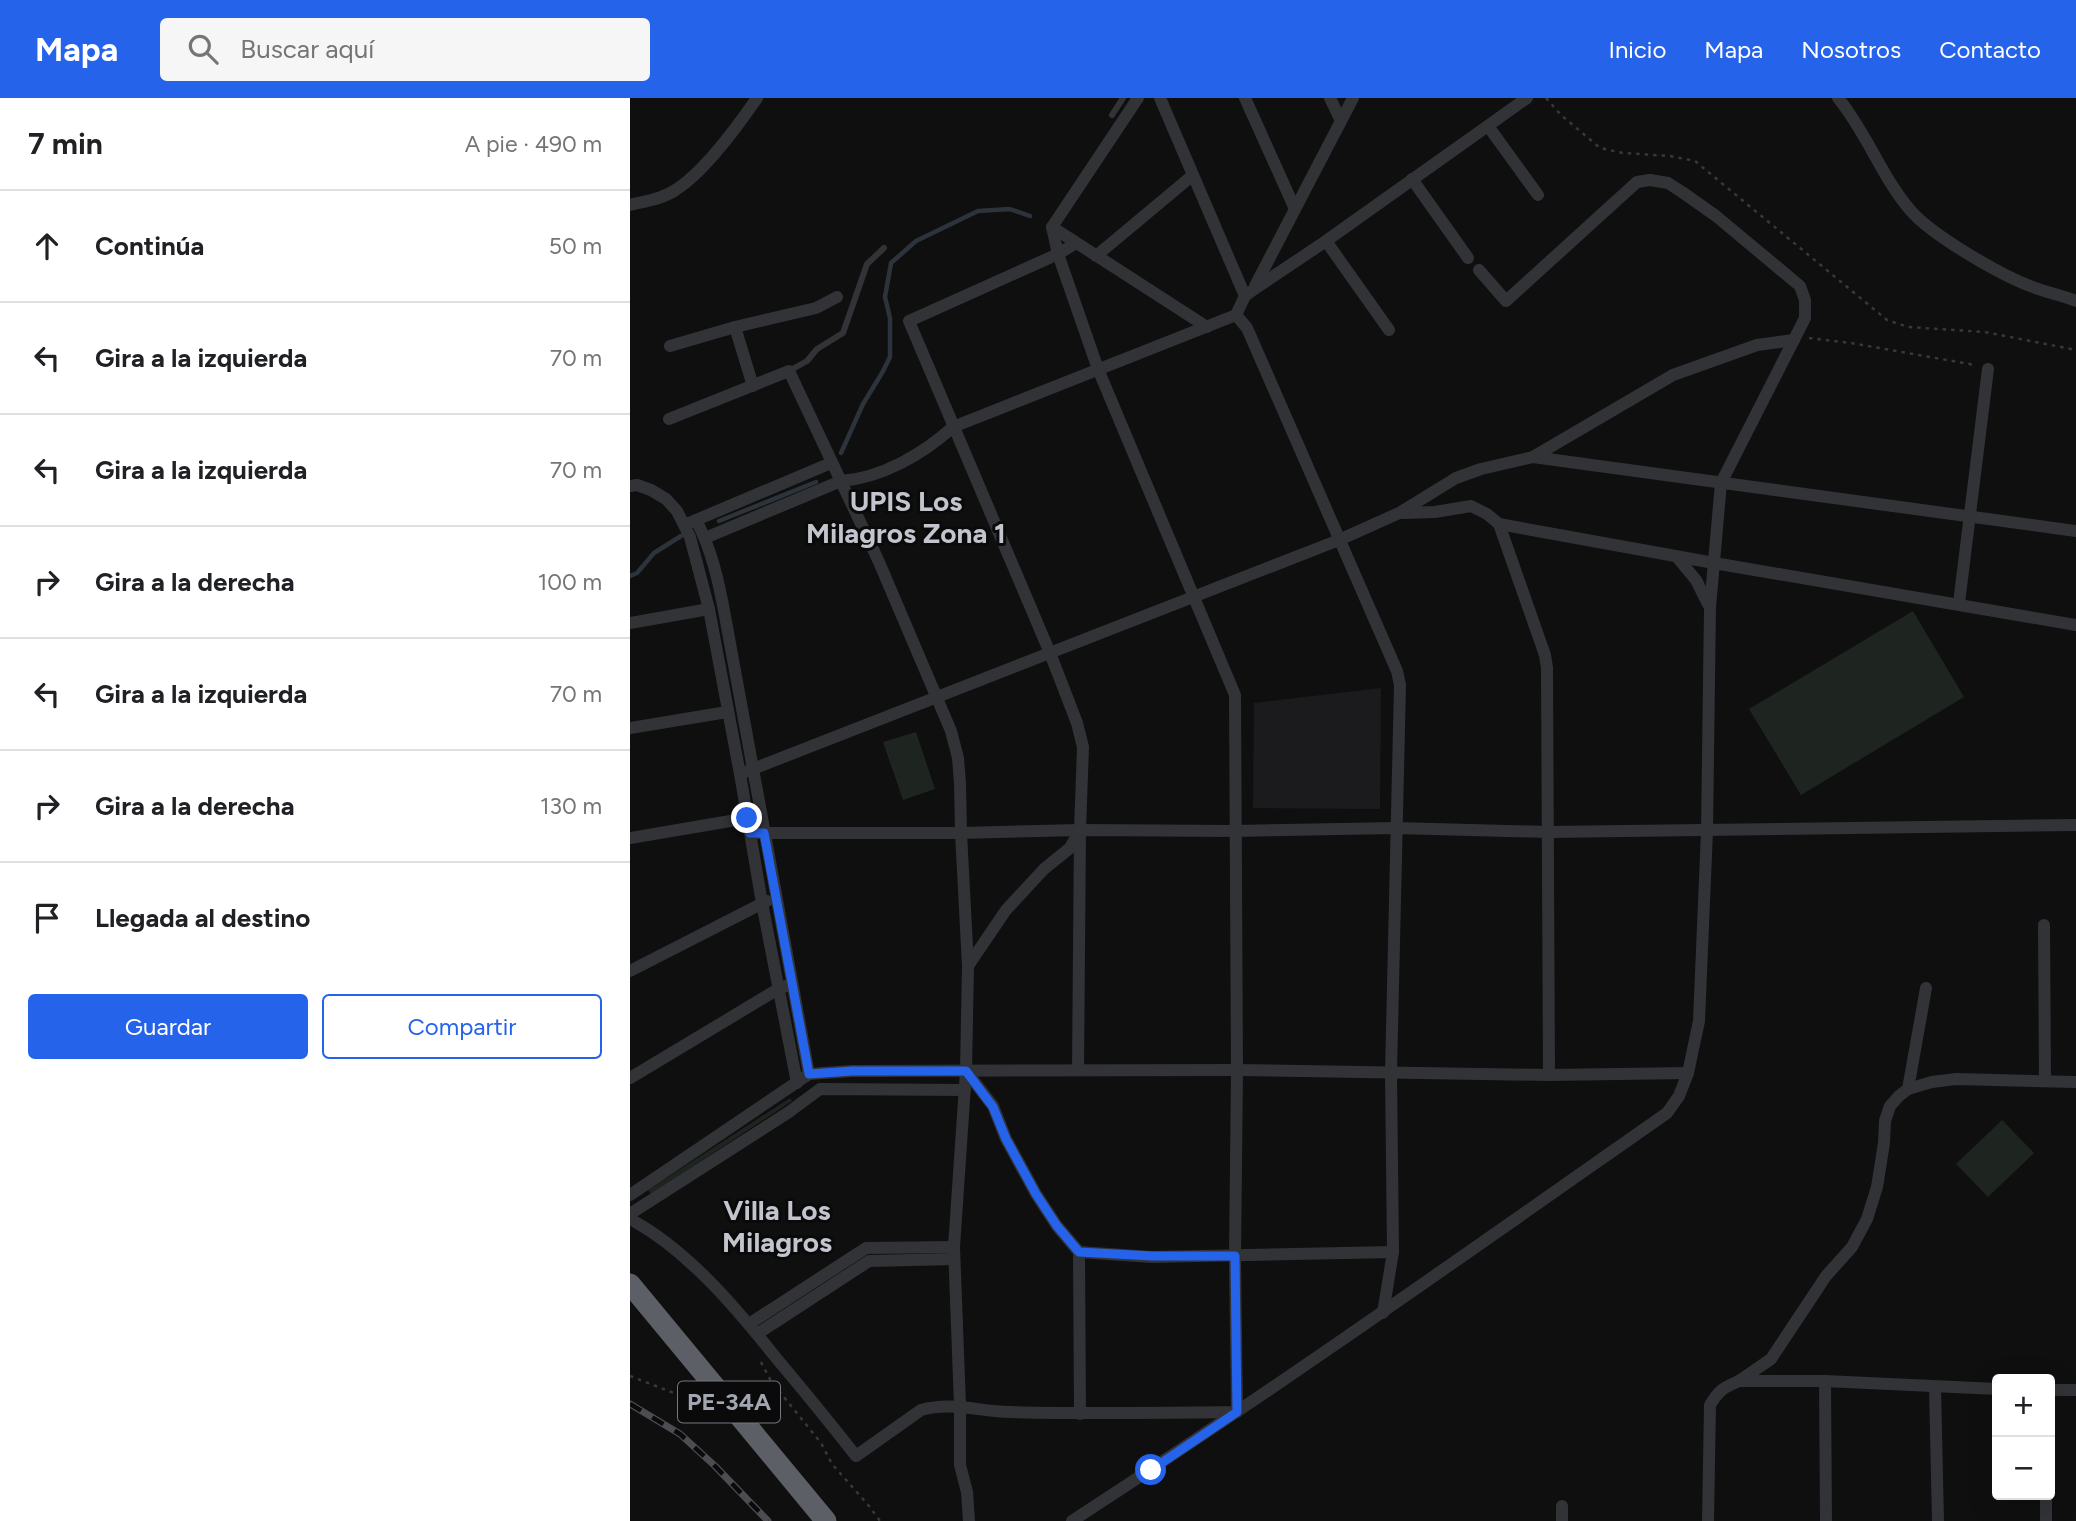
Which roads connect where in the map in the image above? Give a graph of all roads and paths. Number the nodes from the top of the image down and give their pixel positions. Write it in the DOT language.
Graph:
graph roads {
  1 [pos="757,98"];
  2 [pos="1124,98"];
  3 [pos="1138,98"];
  4 [pos="1160,98"];
  5 [pos="1245,98"];
  6 [pos="1330,98"];
  7 [pos="1353,98"];
  8 [pos="1527,98"];
  9 [pos="1546,98"];
  10 [pos="1838,98"];
  11 [pos="1112,115"];
  12 [pos="1341,121"];
  13 [pos="1488,126"];
  14 [pos="1193,175"];
  15 [pos="1412,179"];
  16 [pos="1538,195"];
  17 [pos="630,205"];
  18 [pos="1295,209"];
  19 [pos="1052,227"];
  20 [pos="1326,241"];
  21 [pos="1076,243"];
  22 [pos="884,247"];
  23 [pos="1058,254"];
  24 [pos="1096,256"];
  25 [pos="1468,258"];
  26 [pos="1479,270"];
  27 [pos="1249,293"];
  28 [pos="837,297"];
  29 [pos="2076,302"];
  30 [pos="1236,315"];
  31 [pos="735,327"];
  32 [pos="1207,327"];
  33 [pos="1389,330"];
  34 [pos="1794,340"];
  35 [pos="670,346"];
  36 [pos="2076,350"];
  37 [pos="1098,369"];
  38 [pos="1988,369"];
  39 [pos="789,371"];
  40 [pos="753,386"];
  41 [pos="669,419"];
  42 [pos="953,427"];
  43 [pos="1533,457"];
  44 [pos="831,463"];
  45 [pos="841,481"];
  46 [pos="1721,483"];
  47 [pos="630,486"];
  48 [pos="1399,513"];
  49 [pos="1970,516"];
  50 [pos="691,523"];
  51 [pos="1499,524"];
  52 [pos="2076,531"];
  53 [pos="705,538"];
  54 [pos="1339,540"];
  55 [pos="1676,556"];
  56 [pos="1714,563"];
  57 [pos="1194,597"];
  58 [pos="1959,603"];
  59 [pos="1710,607"];
  60 [pos="709,609"];
  61 [pos="630,623"];
  62 [pos="2076,625"];
  63 [pos="1050,653"];
  64 [pos="938,697"];
  65 [pos="727,712"];
  66 [pos="630,728"];
  67 [pos="755,768"];
  68 [pos="740,774"];
  69 [pos="747,818"];
  70 [pos="2076,825"];
  71 [pos="1396,828"];
  72 [pos="1080,830"];
  73 [pos="1235,831"];
  74 [pos="1707,831"];
  75 [pos="1548,832"];
  76 [pos="750,833"];
  77 [pos="764,833"];
  78 [pos="961,833"];
  79 [pos="630,838"];
  80 [pos="776,896"];
  81 [pos="762,903"];
  82 [pos="2043,925"];
  83 [pos="968,966"];
  84 [pos="630,971"];
  85 [pos="786,986"];
  86 [pos="1926,988"];
  87 [pos="1078,1070"];
  88 [pos="1237,1070"];
  89 [pos="966,1071"];
  90 [pos="1391,1072"];
  91 [pos="1688,1073"];
  92 [pos="809,1074"];
  93 [pos="1549,1075"];
  94 [pos="630,1078"];
  95 [pos="2045,1081"];
  96 [pos="2076,1082"];
  97 [pos="797,1083"];
  98 [pos="1909,1089"];
  99 [pos="965,1090"];
  100 [pos="630,1195"];
  101 [pos="630,1217"];
  102 [pos="1079,1252"];
  103 [pos="1394,1252"];
  104 [pos="954,1253"];
  105 [pos="1235,1256"];
  106 [pos="630,1284"];
  107 [pos="1383,1313"];
  108 [pos="753,1329"];
  109 [pos="760,1360"];
  110 [pos="630,1376"];
  111 [pos="1739,1381"];
  112 [pos="1825,1381"];
  113 [pos="1935,1387"];
  114 [pos="1992,1389"];
  115 [pos="2055,1390"];
  116 [pos="2076,1390"];
  117 [pos="960,1405"];
  118 [pos="1237,1412"];
  119 [pos="1080,1414"];
  120 [pos="719,1419"];
  121 [pos="2046,1500"];
  122 [pos="1562,1506"];
  123 [pos="826,1521"];
  124 [pos="880,1521"];
  125 [pos="969,1521"];
  126 [pos="1072,1521"];
  127 [pos="1562,1521"];
  128 [pos="1709,1521"];
  129 [pos="1826,1521"];
  130 [pos="1938,1521"];
  131 [pos="2046,1521"];
  1 -- 17 [label="street"];
  2 -- 11 [label="lane"];
  3 -- 19 [label="street"];
  4 -- 14 [label="street"];
  5 -- 18 [label="street"];
  6 -- 12 [label="street"];
  7 -- 12 [label="street"];
  8 -- 13 [label="street"];
  9 -- 36 [label="path"];
  10 -- 29 [label="street"];
  12 -- 18 [label="street"];
  13 -- 15 [label="street"];
  13 -- 16 [label="street"];
  14 -- 24 [label="street"];
  14 -- 27 [label="street"];
  15 -- 20 [label="street"];
  15 -- 25 [label="street"];
  18 -- 27 [label="street"];
  19 -- 21 [label="street"];
  19 -- 23 [label="street"];
  20 -- 27 [label="street"];
  20 -- 33 [label="street"];
  21 -- 23 [label="street"];
  21 -- 24 [label="street"];
  22 -- 39 [label="lane"];
  23 -- 37 [label="street"];
  23 -- 42 [label="street"];
  24 -- 32 [label="street"];
  26 -- 34 [label="street"];
  27 -- 30 [label="street"];
  28 -- 31 [label="street"];
  30 -- 32 [label="street"];
  30 -- 54 [label="street"];
  31 -- 35 [label="street"];
  31 -- 40 [label="street"];
  32 -- 37 [label="street"];
  34 -- 38 [label="path"];
  34 -- 43 [label="street"];
  34 -- 46 [label="street"];
  37 -- 42 [label="street"];
  37 -- 57 [label="street"];
  38 -- 49 [label="street"];
  39 -- 40 [label="street"];
  39 -- 44 [label="street"];
  40 -- 41 [label="street"];
  42 -- 45 [label="street"];
  42 -- 63 [label="street"];
  43 -- 46 [label="street"];
  43 -- 48 [label="street"];
  44 -- 45 [label="street"];
  44 -- 50 [label="street"];
  45 -- 53 [label="street"];
  45 -- 64 [label="street"];
  46 -- 49 [label="street"];
  46 -- 56 [label="street"];
  47 -- 50 [label="street"];
  48 -- 51 [label="street"];
  48 -- 54 [label="street"];
  49 -- 52 [label="street"];
  49 -- 58 [label="street"];
  50 -- 53 [label="street"];
  50 -- 60 [label="street"];
  51 -- 55 [label="street"];
  51 -- 75 [label="street"];
  53 -- 67 [label="street"];
  54 -- 57 [label="street"];
  54 -- 71 [label="street"];
  55 -- 56 [label="street"];
  55 -- 59 [label="street"];
  56 -- 58 [label="street"];
  56 -- 59 [label="street"];
  57 -- 63 [label="street"];
  57 -- 73 [label="street"];
  58 -- 62 [label="street"];
  59 -- 74 [label="street"];
  60 -- 61 [label="street"];
  60 -- 65 [label="street"];
  63 -- 64 [label="street"];
  63 -- 72 [label="street"];
  64 -- 67 [label="street"];
  64 -- 78 [label="street"];
  65 -- 66 [label="street"];
  65 -- 68 [label="street"];
  67 -- 68 [label="street"];
  67 -- 77 [label="street"];
  68 -- 69 [label="street"];
  69 -- 76 [label="street"];
  69 -- 79 [label="street"];
  70 -- 74 [label="street"];
  71 -- 73 [label="street"];
  71 -- 75 [label="street"];
  71 -- 90 [label="street"];
  72 -- 73 [label="street"];
  72 -- 78 [label="street"];
  72 -- 83 [label="street"];
  72 -- 87 [label="street"];
  73 -- 88 [label="street"];
  74 -- 75 [label="street"];
  74 -- 91 [label="street"];
  75 -- 93 [label="street"];
  76 -- 77 [label="street"];
  76 -- 81 [label="street"];
  77 -- 78 [label="street"];
  77 -- 80 [label="street"];
  78 -- 83 [label="street"];
  80 -- 81 [label="street"];
  80 -- 85 [label="street"];
  81 -- 84 [label="street"];
  81 -- 85 [label="street"];
  82 -- 95 [label="street"];
  83 -- 89 [label="street"];
  85 -- 92 [label="street"];
  85 -- 94 [label="street"];
  85 -- 97 [label="street"];
  86 -- 98 [label="street"];
  87 -- 88 [label="street"];
  87 -- 89 [label="street"];
  88 -- 90 [label="street"];
  88 -- 105 [label="street"];
  89 -- 92 [label="street"];
  89 -- 99 [label="street"];
  89 -- 102 [label="street"];
  90 -- 93 [label="street"];
  90 -- 103 [label="street"];
  91 -- 93 [label="street"];
  91 -- 107 [label="street"];
  92 -- 97 [label="street"];
  95 -- 96 [label="street"];
  95 -- 98 [label="street"];
  97 -- 100 [label="street"];
  98 -- 111 [label="street"];
  99 -- 101 [label="street"];
  99 -- 104 [label="street"];
  101 -- 108 [label="street"];
  102 -- 105 [label="street"];
  102 -- 119 [label="street"];
  103 -- 105 [label="street"];
  103 -- 107 [label="street"];
  104 -- 108 [label="street"];
  104 -- 117 [label="street"];
  105 -- 118 [label="street"];
  106 -- 123 [label="highway, PE-34A"];
  107 -- 118 [label="street"];
  108 -- 117 [label="street"];
  109 -- 124 [label="path"];
  110 -- 120 [label="path"];
  111 -- 112 [label="street"];
  111 -- 128 [label="street"];
  112 -- 113 [label="street"];
  112 -- 129 [label="street"];
  113 -- 114 [label="street"];
  113 -- 130 [label="street"];
  115 -- 116 [label="street"];
  117 -- 119 [label="street"];
  117 -- 125 [label="street"];
  118 -- 119 [label="street"];
  118 -- 126 [label="street"];
  121 -- 131 [label="street"];
  122 -- 127 [label="street"];
}
